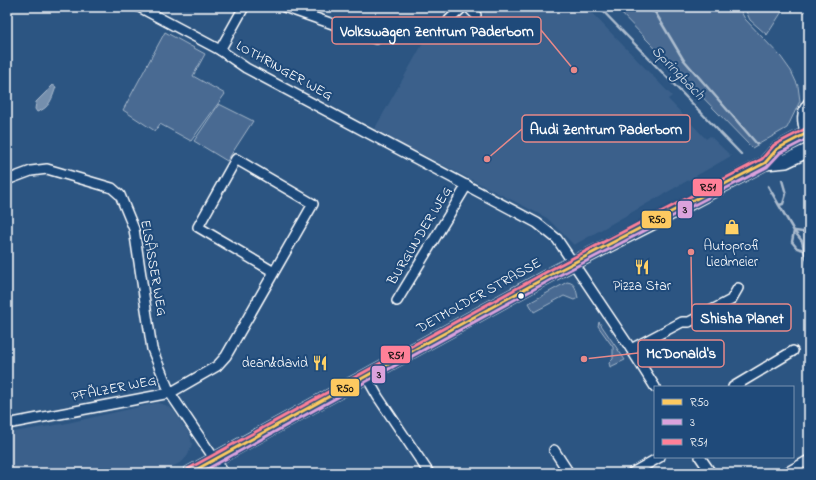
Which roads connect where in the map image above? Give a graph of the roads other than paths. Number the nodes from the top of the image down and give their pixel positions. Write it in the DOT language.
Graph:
graph roads {
  1 [pos="138,7"];
  2 [pos="244,7"];
  3 [pos="284,7"];
  4 [pos="463,7"];
  5 [pos="468,7"];
  6 [pos="476,15"];
  7 [pos="449,20"];
  8 [pos="376,39"];
  9 [pos="220,50"];
  10 [pos="809,102"];
  11 [pos="808,134"];
  12 [pos="809,150"];
  13 [pos="765,163"];
  14 [pos="7,180"];
  15 [pos="467,185"];
  16 [pos="573,264"];
  17 [pos="274,272"];
  18 [pos="738,288"];
  19 [pos="398,301"];
  20 [pos="631,349"];
  21 [pos="793,351"];
  22 [pos="366,376"];
  23 [pos="654,386"];
  24 [pos="735,386"];
  25 [pos="170,393"];
  26 [pos="7,424"];
  27 [pos="554,450"];
  28 [pos="658,458"];
  29 [pos="701,458"];
  30 [pos="215,460"];
  31 [pos="809,460"];
  32 [pos="190,473"];
  33 [pos="224,473"];
  34 [pos="429,473"];
  35 [pos="569,473"];
  36 [pos="632,473"];
  37 [pos="711,473"];
  38 [pos="786,473"];
  1 -- 9 [label="street, LOTHRINGER WEG"];
  2 -- 9 [label="street"];
  3 -- 8 [label="street"];
  4 -- 7 [label="street"];
  5 -- 6 [label="street"];
  9 -- 15 [label="street, LOTHRINGER WEG"];
  10 -- 11 [label="street"];
  11 -- 12 [label="main road"];
  11 -- 13 [label="main road, DETMOLDER STRASSE"];
  12 -- 13 [label="main road, DETMOLDER STRASSE"];
  13 -- 16 [label="main road, DETMOLDER STRASSE"];
  14 -- 25 [label="street, ELSÄSSER WEG"];
  15 -- 16 [label="street, LOTHRINGER WEG"];
  15 -- 19 [label="street, BURGUNDER WEG"];
  16 -- 20 [label="street, LOTHRINGER WEG"];
  16 -- 22 [label="main road, DETMOLDER STRASSE"];
  17 -- 17 [label="street"];
  17 -- 25 [label="street"];
  18 -- 20 [label="street"];
  20 -- 23 [label="street, LOTHRINGER WEG"];
  21 -- 24 [label="street"];
  22 -- 30 [label="main road, DETMOLDER STRASSE"];
  22 -- 34 [label="street"];
  25 -- 26 [label="street, PFÄLZER WEG"];
  25 -- 30 [label="street, PFÄLZER WEG"];
  27 -- 35 [label="street"];
  28 -- 36 [label="street"];
  29 -- 37 [label="street"];
  30 -- 32 [label="main road, DETMOLDER STRASSE"];
  30 -- 33 [label="street, PFÄLZER WEG"];
  31 -- 38 [label="street"];
}
